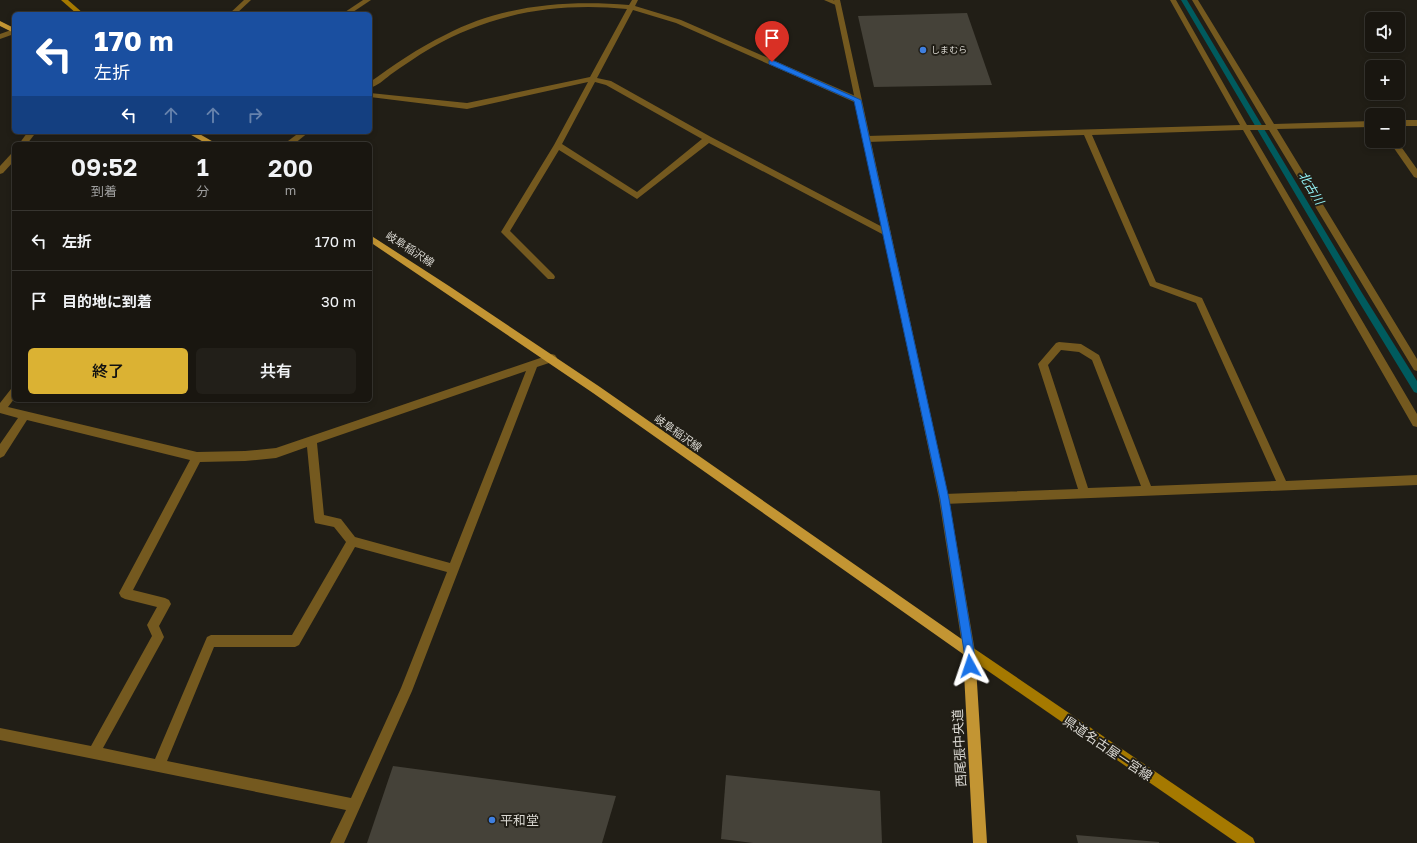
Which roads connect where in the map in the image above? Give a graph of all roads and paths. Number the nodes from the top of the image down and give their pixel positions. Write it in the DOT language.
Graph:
graph roads {
  1 [pos="64,0"];
  2 [pos="248,0"];
  3 [pos="368,0"];
  4 [pos="827,0"];
  5 [pos="1173,0"];
  6 [pos="1195,0"];
  7 [pos="837,2"];
  8 [pos="633,4"];
  9 [pos="79,12"];
  10 [pos="234,12"];
  11 [pos="348,12"];
  12 [pos="0,23"];
  13 [pos="12,30"];
  14 [pos="12,32"];
  15 [pos="0,37"];
  16 [pos="592,79"];
  17 [pos="372,85"];
  18 [pos="372,95"];
  19 [pos="857,100"];
  20 [pos="1417,123"];
  21 [pos="1365,124"];
  22 [pos="1405,124"];
  23 [pos="1270,127"];
  24 [pos="1248,128"];
  25 [pos="1087,132"];
  26 [pos="194,134"];
  27 [pos="302,134"];
  28 [pos="30,135"];
  29 [pos="708,139"];
  30 [pos="867,139"];
  31 [pos="25,142"];
  32 [pos="208,142"];
  33 [pos="291,142"];
  34 [pos="558,145"];
  35 [pos="1398,148"];
  36 [pos="12,158"];
  37 [pos="1,168"];
  38 [pos="1417,175"];
  39 [pos="887,233"];
  40 [pos="372,239"];
  41 [pos="551,277"];
  42 [pos="552,358"];
  43 [pos="533,365"];
  44 [pos="1417,367"];
  45 [pos="12,395"];
  46 [pos="1,409"];
  47 [pos="25,415"];
  48 [pos="1417,423"];
  49 [pos="312,440"];
  50 [pos="0,453"];
  51 [pos="197,457"];
  52 [pos="1417,480"];
  53 [pos="1283,485"];
  54 [pos="1148,491"];
  55 [pos="1086,494"];
  56 [pos="944,499"];
  57 [pos="352,541"];
  58 [pos="454,569"];
  59 [pos="969,651"];
  60 [pos="0,734"];
  61 [pos="94,752"];
  62 [pos="159,765"];
  63 [pos="355,805"];
  64 [pos="337,843"];
  65 [pos="980,843"];
  66 [pos="1248,843"];
  1 -- 9 [label="main road"];
  2 -- 10 [label="street"];
  3 -- 11 [label="street"];
  4 -- 7 [label="street"];
  5 -- 24 [label="street"];
  6 -- 23 [label="street"];
  7 -- 19 [label="street"];
  8 -- 16 [label="street"];
  8 -- 17 [label="street"];
  8 -- 19 [label="street"];
  12 -- 13 [label="main road"];
  14 -- 15 [label="street"];
  16 -- 18 [label="street"];
  16 -- 29 [label="street"];
  16 -- 34 [label="street"];
  19 -- 30 [label="street"];
  20 -- 22 [label="street"];
  21 -- 23 [label="street"];
  23 -- 24 [label="street"];
  23 -- 44 [label="street"];
  24 -- 25 [label="street"];
  24 -- 48 [label="street"];
  25 -- 30 [label="street"];
  25 -- 53 [label="street"];
  26 -- 32 [label="main road"];
  27 -- 33 [label="street"];
  28 -- 31 [label="street"];
  29 -- 34 [label="street"];
  29 -- 39 [label="street"];
  30 -- 39 [label="street"];
  34 -- 41 [label="street"];
  35 -- 38 [label="street"];
  36 -- 37 [label="street"];
  39 -- 56 [label="street"];
  40 -- 42 [label="main road, 岐阜稲沢線"];
  42 -- 43 [label="street"];
  42 -- 59 [label="main road, 岐阜稲沢線"];
  43 -- 49 [label="street"];
  43 -- 58 [label="street"];
  45 -- 46 [label="street"];
  46 -- 47 [label="street"];
  47 -- 50 [label="street"];
  47 -- 51 [label="street"];
  49 -- 51 [label="street"];
  49 -- 57 [label="street"];
  51 -- 61 [label="street"];
  52 -- 53 [label="street"];
  53 -- 54 [label="street"];
  54 -- 55 [label="street"];
  54 -- 55 [label="street"];
  55 -- 56 [label="street"];
  56 -- 59 [label="street"];
  57 -- 58 [label="street"];
  57 -- 62 [label="street"];
  58 -- 63 [label="street"];
  59 -- 65 [label="main road, 西尾張中央道"];
  59 -- 66 [label="main road, 県道名古屋一宮線"];
  60 -- 61 [label="street"];
  61 -- 62 [label="street"];
  62 -- 63 [label="street"];
  63 -- 64 [label="street"];
}
